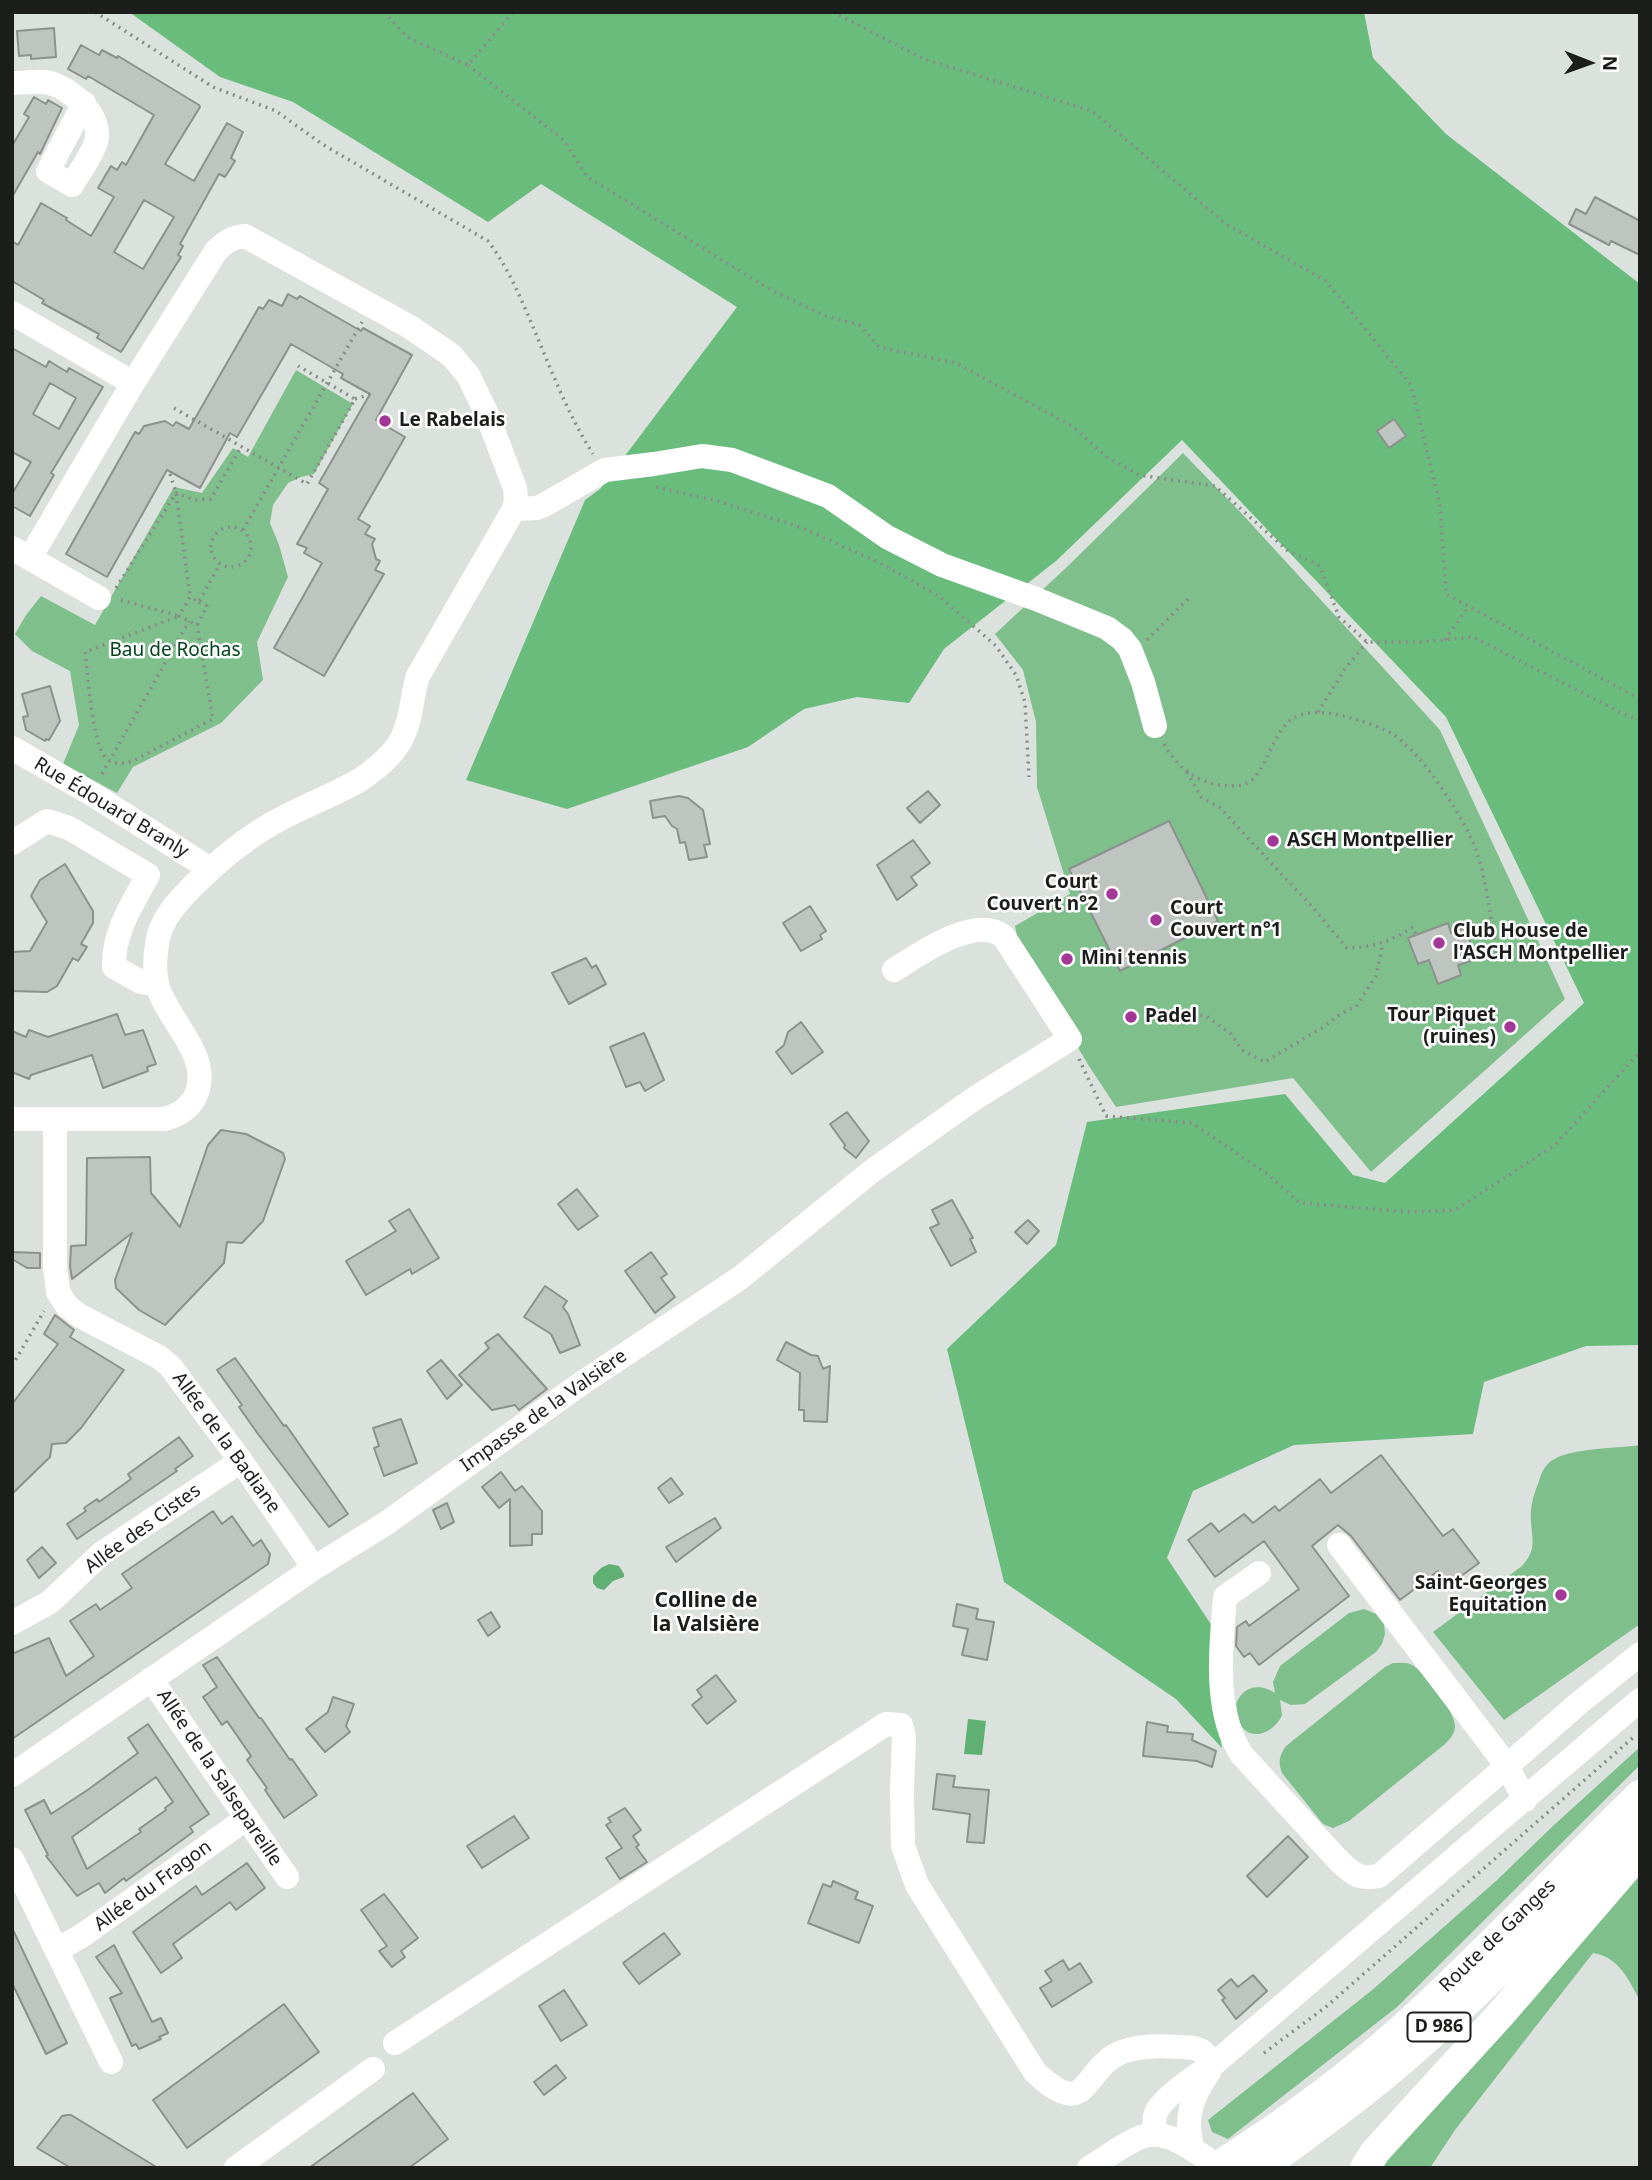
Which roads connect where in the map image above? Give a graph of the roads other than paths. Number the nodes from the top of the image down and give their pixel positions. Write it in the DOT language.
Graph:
graph roads {
  1 [pos="12,83"];
  2 [pos="84,103"];
  3 [pos="12,313"];
  4 [pos="133,383"];
  5 [pos="514,509"];
  6 [pos="21,553"];
  7 [pos="99,598"];
  8 [pos="1155,726"];
  9 [pos="12,748"];
  10 [pos="12,843"];
  11 [pos="210,869"];
  12 [pos="894,970"];
  13 [pos="157,985"];
  14 [pos="12,1119"];
  15 [pos="55,1119"];
  16 [pos="241,1461"];
  17 [pos="1339,1545"];
  18 [pos="314,1568"];
  19 [pos="1259,1573"];
  20 [pos="12,1623"];
  21 [pos="1640,1654"];
  22 [pos="151,1679"];
  23 [pos="1640,1700"];
  24 [pos="1507,1766"];
  25 [pos="12,1775"];
  26 [pos="1640,1795"];
  27 [pos="1525,1800"];
  28 [pos="247,1818"];
  29 [pos="1640,1829"];
  30 [pos="1640,1852"];
  31 [pos="12,1858"];
  32 [pos="287,1877"];
  33 [pos="57,1950"];
  34 [pos="395,2043"];
  35 [pos="111,2062"];
  36 [pos="1215,2063"];
  37 [pos="373,2069"];
  38 [pos="1188,2116"];
  39 [pos="1161,2136"];
  40 [pos="1209,2162"];
  41 [pos="1367,2163"];
  42 [pos="236,2168"];
  43 [pos="1089,2168"];
  44 [pos="1262,2168"];
  1 -- 2 [label="street"];
  3 -- 4 [label="street"];
  4 -- 5 [label="street"];
  4 -- 6 [label="street"];
  5 -- 8 [label="street"];
  5 -- 11 [label="street"];
  6 -- 7 [label="street"];
  9 -- 11 [label="street, Rue Édouard Branly"];
  10 -- 13 [label="street"];
  11 -- 13 [label="street"];
  12 -- 18 [label="street, Impasse de la Valsière"];
  13 -- 15 [label="street"];
  14 -- 15 [label="street"];
  15 -- 16 [label="street, Allée de la Badiane"];
  16 -- 18 [label="street, Allée de la Badiane"];
  16 -- 20 [label="street, Allée des Cistes"];
  17 -- 24 [label="street"];
  18 -- 22 [label="street, Impasse de la Valsière"];
  19 -- 24 [label="street"];
  21 -- 24 [label="street"];
  22 -- 25 [label="street, Impasse de la Valsière"];
  22 -- 28 [label="street, Allée de la Salsepareille"];
  23 -- 27 [label="street"];
  24 -- 27 [label="street"];
  26 -- 40 [label="main road, Route de Ganges / D 986"];
  27 -- 36 [label="street"];
  28 -- 32 [label="street, Allée de la Salsepareille"];
  28 -- 33 [label="street, Allée du Fragon"];
  29 -- 44 [label="main road, Route de Ganges / D 986"];
  30 -- 41 [label="main road, D 986"];
  31 -- 33 [label="street"];
  33 -- 35 [label="street"];
  34 -- 36 [label="street"];
  36 -- 38 [label="street"];
  36 -- 39 [label="street"];
  37 -- 42 [label="street"];
  38 -- 39 [label="street"];
  38 -- 40 [label="street"];
  39 -- 40 [label="street"];
  39 -- 43 [label="street"];
}
